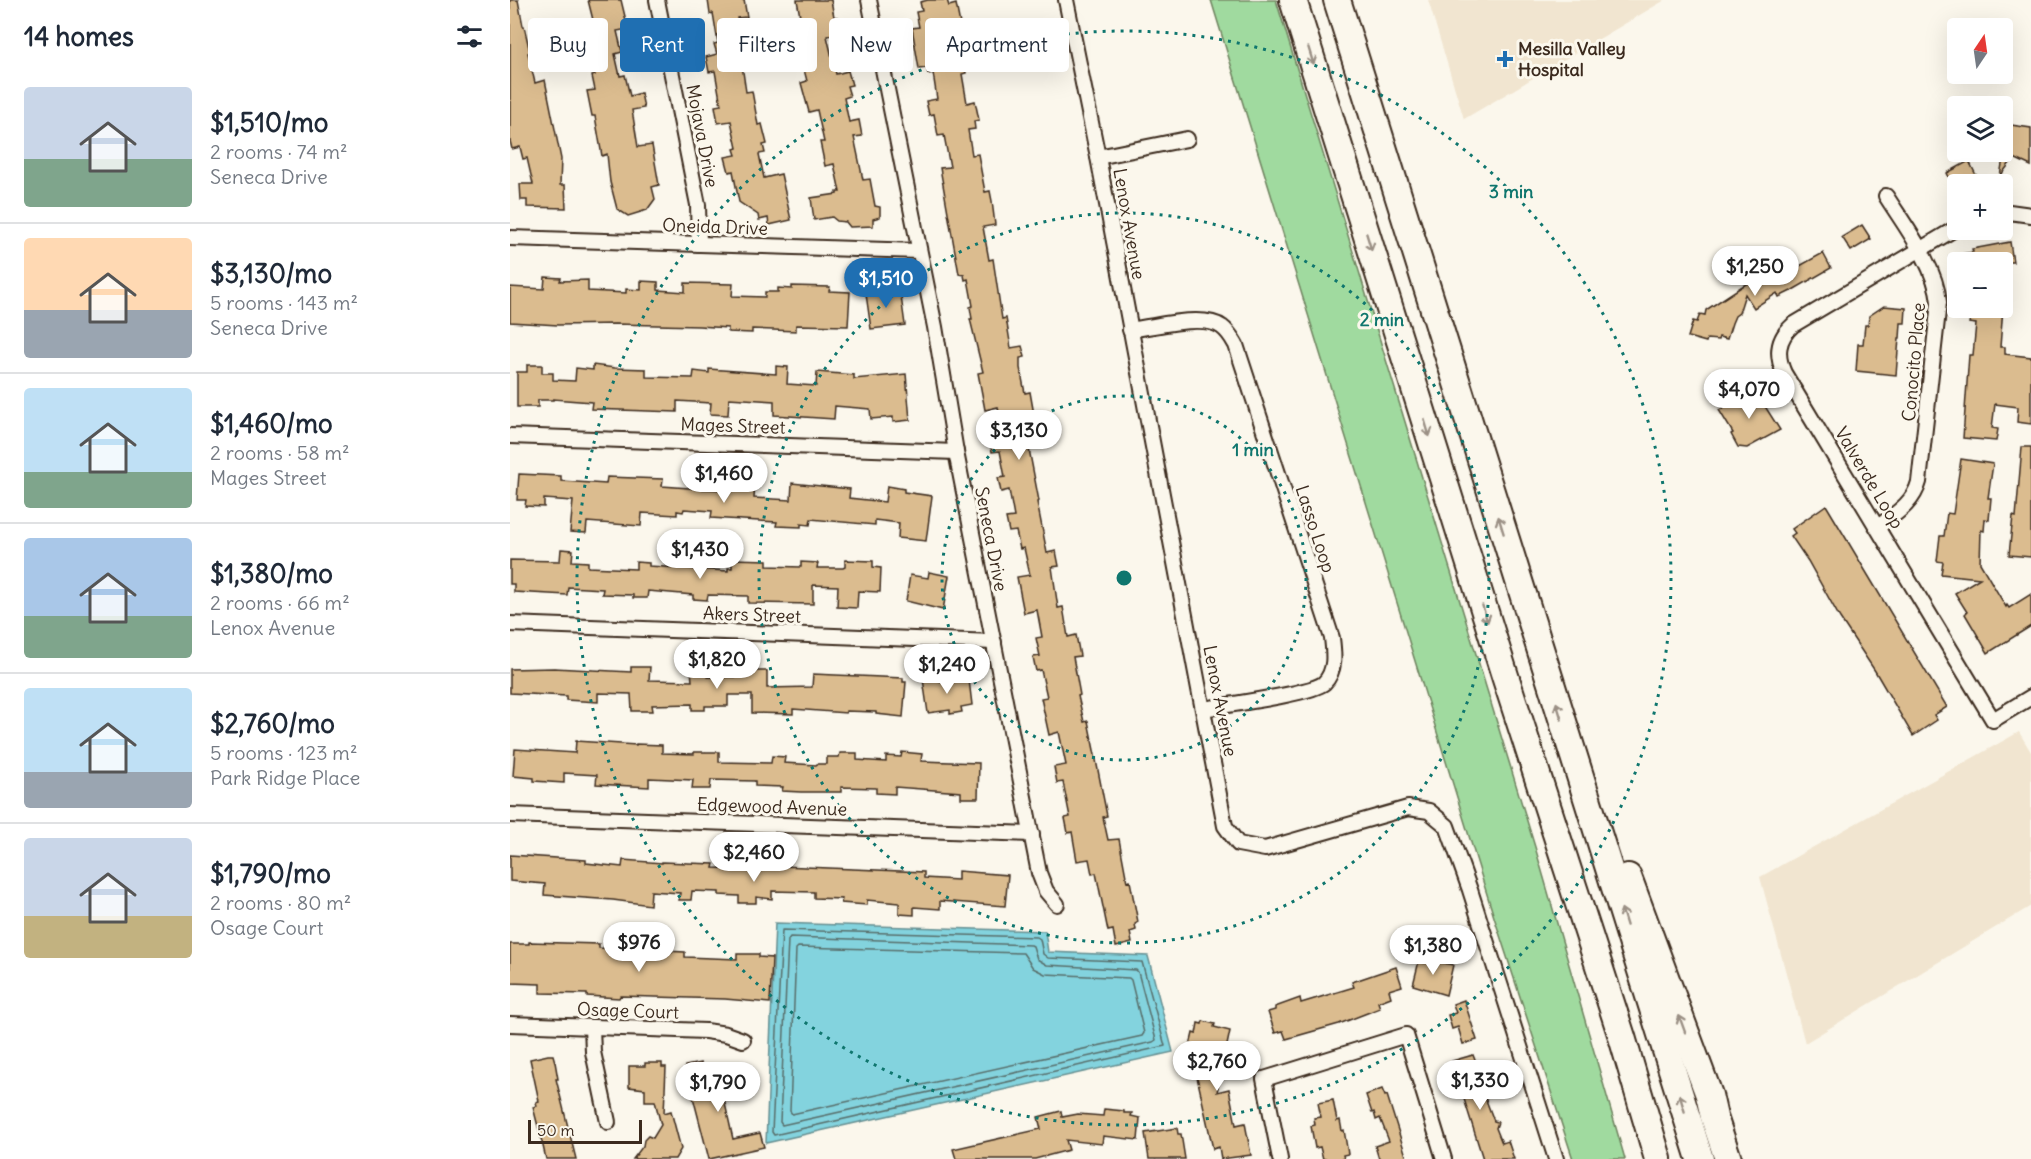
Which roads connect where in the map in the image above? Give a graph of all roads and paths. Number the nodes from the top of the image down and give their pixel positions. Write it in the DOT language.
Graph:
graph roads {
  1 [pos="657,0"];
  2 [pos="869,0"];
  3 [pos="1066,0"];
  4 [pos="1293,0"];
  5 [pos="1337,0"];
  6 [pos="1186,139"];
  7 [pos="1098,157"];
  8 [pos="1886,196"];
  9 [pos="2013,213"];
  10 [pos="2031,215"];
  11 [pos="1947,233"];
  12 [pos="510,238"];
  13 [pos="699,244"];
  14 [pos="1919,250"];
  15 [pos="918,252"];
  16 [pos="1130,330"];
  17 [pos="510,436"];
  18 [pos="956,452"];
  19 [pos="1878,527"];
  20 [pos="510,624"];
  21 [pos="994,642"];
  22 [pos="2031,697"];
  23 [pos="1204,709"];
  24 [pos="1569,742"];
  25 [pos="510,815"];
  26 [pos="1032,834"];
  27 [pos="1057,904"];
  28 [pos="510,1024"];
  29 [pos="592,1028"];
  30 [pos="1622,1037"];
  31 [pos="743,1040"];
  32 [pos="1709,1095"];
  33 [pos="608,1122"];
  34 [pos="1280,1159"];
  35 [pos="1444,1159"];
  36 [pos="1557,1159"];
  37 [pos="1648,1159"];
  38 [pos="1658,1159"];
  39 [pos="1700,1159"];
  40 [pos="1728,1159"];
  41 [pos="1741,1159"];
  1 -- 13 [label="street, Mojava Drive"];
  2 -- 15 [label="street, Seneca Drive"];
  3 -- 7 [label="street, Lenox Avenue"];
  4 -- 30 [label="highway, one-way"];
  24 -- 5 [label="highway, one-way"];
  6 -- 7 [label="street"];
  7 -- 16 [label="street, Lenox Avenue"];
  8 -- 14 [label="street, Conocito Place"];
  9 -- 10 [label="street"];
  11 -- 14 [label="street, Valverde Loop"];
  12 -- 13 [label="street, Oneida Drive"];
  13 -- 15 [label="street, Oneida Drive"];
  14 -- 19 [label="street, Conocito Place"];
  14 -- 19 [label="street, Valverde Loop"];
  15 -- 18 [label="street, Seneca Drive"];
  16 -- 23 [label="street, Lenox Avenue"];
  16 -- 23 [label="street, Lasso Loop"];
  17 -- 18 [label="street, Mages Street"];
  18 -- 21 [label="street, Seneca Drive"];
  19 -- 22 [label="street, Valverde Loop"];
  20 -- 21 [label="street, Akers Street"];
  21 -- 26 [label="street, Seneca Drive"];
  23 -- 36 [label="street, Lenox Avenue"];
  32 -- 24 [label="highway, one-way"];
  39 -- 24 [label="highway, one-way"];
  25 -- 26 [label="street, Edgewood Avenue"];
  26 -- 27 [label="street, Seneca Drive"];
  28 -- 29 [label="street, Osage Court"];
  29 -- 31 [label="street, Osage Court"];
  29 -- 33 [label="street"];
  30 -- 37 [label="highway"];
  30 -- 38 [label="highway"];
  32 -- 40 [label="highway"];
  32 -- 41 [label="highway"];
  34 -- 35 [label="street"];
}
